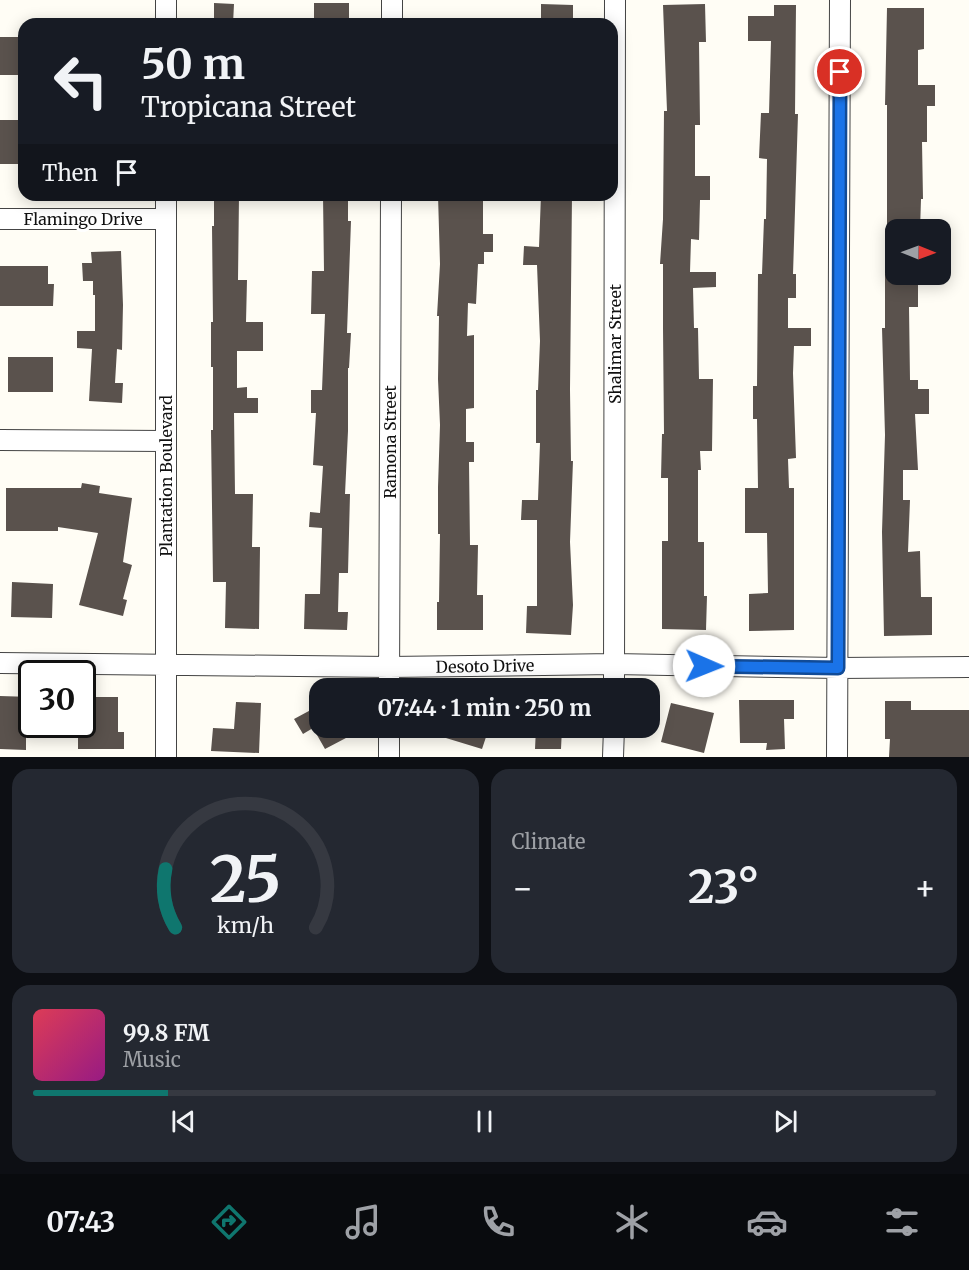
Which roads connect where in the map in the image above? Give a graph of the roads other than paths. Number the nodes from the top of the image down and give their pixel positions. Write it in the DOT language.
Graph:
graph roads {
  1 [pos="166,0"];
  2 [pos="392,0"];
  3 [pos="615,0"];
  4 [pos="840,0"];
  5 [pos="166,18"];
  6 [pos="392,18"];
  7 [pos="615,18"];
  8 [pos="166,201"];
  9 [pos="391,201"];
  10 [pos="615,201"];
  11 [pos="0,219"];
  12 [pos="166,219"];
  13 [pos="0,440"];
  14 [pos="165,441"];
  15 [pos="0,663"];
  16 [pos="166,664"];
  17 [pos="614,664"];
  18 [pos="390,667"];
  19 [pos="969,667"];
  20 [pos="838,668"];
  21 [pos="389,678"];
  22 [pos="614,678"];
  23 [pos="389,738"];
  24 [pos="614,738"];
  25 [pos="166,757"];
  26 [pos="389,757"];
  27 [pos="614,757"];
  28 [pos="837,757"];
  1 -- 5 [label="street"];
  2 -- 6 [label="street"];
  3 -- 7 [label="street, Shalimar Street"];
  4 -- 20 [label="street"];
  8 -- 12 [label="street, Plantation Boulevard"];
  9 -- 18 [label="street, Ramona Street"];
  10 -- 17 [label="street, Shalimar Street"];
  11 -- 12 [label="street, Flamingo Drive"];
  12 -- 14 [label="street, Plantation Boulevard"];
  13 -- 14 [label="street"];
  14 -- 16 [label="street, Plantation Boulevard"];
  15 -- 16 [label="street, Desoto Drive"];
  16 -- 18 [label="street, Desoto Drive"];
  16 -- 25 [label="street, Plantation Boulevard"];
  17 -- 18 [label="street, Desoto Drive"];
  17 -- 20 [label="street, Desoto Drive"];
  17 -- 22 [label="street, Shalimar Street"];
  18 -- 21 [label="street, Ramona Street"];
  19 -- 20 [label="street, Desoto Drive"];
  20 -- 28 [label="street"];
  23 -- 26 [label="street"];
  24 -- 27 [label="street"];
}
